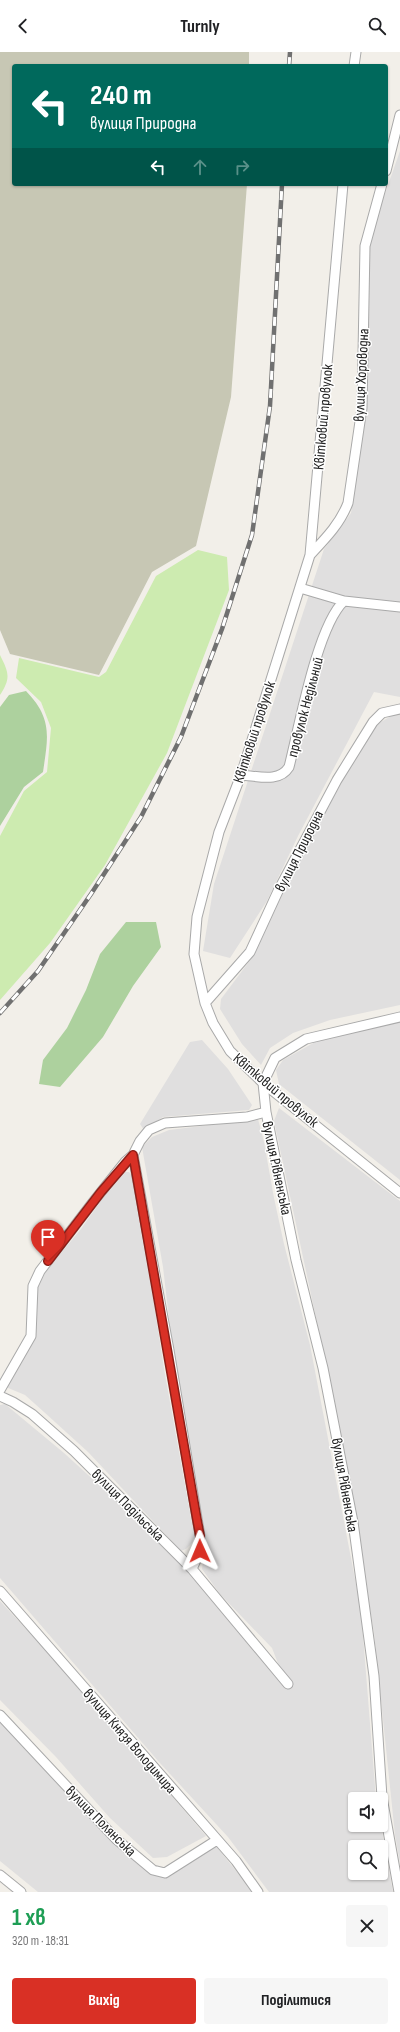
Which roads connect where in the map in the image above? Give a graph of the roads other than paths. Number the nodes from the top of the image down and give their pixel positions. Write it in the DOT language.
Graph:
graph roads {
  1 [pos="356,52"];
  2 [pos="354,64"];
  3 [pos="400,115"];
  4 [pos="388,163"];
  5 [pos="343,186"];
  6 [pos="381,186"];
  7 [pos="310,555"];
  8 [pos="300,588"];
  9 [pos="344,601"];
  10 [pos="400,607"];
  11 [pos="400,709"];
  12 [pos="241,775"];
  13 [pos="205,1003"];
  14 [pos="400,1017"];
  15 [pos="263,1083"];
  16 [pos="266,1112"];
  17 [pos="133,1155"];
  18 [pos="400,1193"];
  19 [pos="0,1390"];
  20 [pos="0,1396"];
  21 [pos="192,1569"];
  22 [pos="0,1591"];
  23 [pos="288,1684"];
  24 [pos="0,1715"];
  25 [pos="217,1840"];
  26 [pos="0,1875"];
  27 [pos="21,1892"];
  28 [pos="258,1892"];
  29 [pos="399,1892"];
  1 -- 2 [label="street"];
  3 -- 4 [label="street"];
  5 -- 7 [label="street, Квітковий провулок"];
  6 -- 7 [label="street, вулиця Хороводна"];
  7 -- 8 [label="street, Квітковий провулок"];
  8 -- 9 [label="street"];
  8 -- 12 [label="street, Квітковий провулок"];
  9 -- 10 [label="street"];
  9 -- 12 [label="street, провулок Недільний"];
  11 -- 13 [label="street, вулиця Природна"];
  12 -- 13 [label="street, Квітковий провулок"];
  13 -- 15 [label="street, Квітковий провулок"];
  14 -- 15 [label="street"];
  15 -- 16 [label="street, вулиця Рівненська"];
  15 -- 18 [label="street, Квітковий провулок"];
  16 -- 17 [label="street"];
  16 -- 29 [label="street, вулиця Рівненська"];
  17 -- 19 [label="street"];
  17 -- 21 [label="street"];
  20 -- 21 [label="street, вулиця Подільська"];
  21 -- 23 [label="street, вулиця Подільська"];
  22 -- 25 [label="street, вулиця Князя Володимира"];
  24 -- 25 [label="street, вулиця Полянська"];
  25 -- 28 [label="street, вулиця Князя Володимира"];
  26 -- 27 [label="street"];
}
